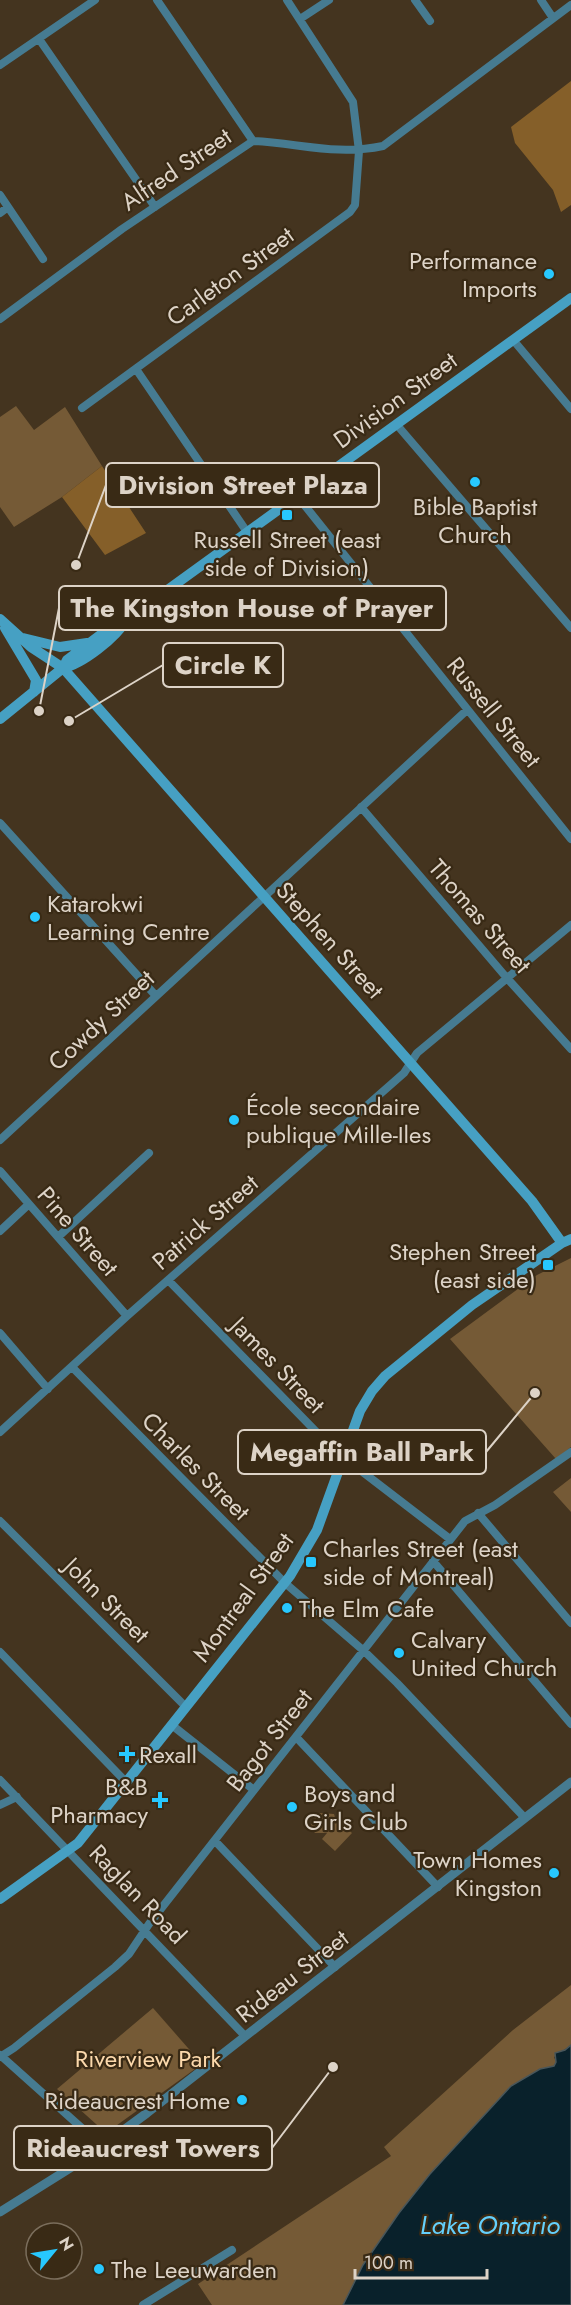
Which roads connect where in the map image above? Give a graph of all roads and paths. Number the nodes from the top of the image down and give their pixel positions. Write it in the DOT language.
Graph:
graph roads {
  1 [pos="95,0"];
  2 [pos="157,0"];
  3 [pos="287,0"];
  4 [pos="329,0"];
  5 [pos="416,0"];
  6 [pos="541,0"];
  7 [pos="571,5"];
  8 [pos="553,18"];
  9 [pos="300,19"];
  10 [pos="430,21"];
  11 [pos="39,39"];
  12 [pos="0,65"];
  13 [pos="253,141"];
  14 [pos="359,152"];
  15 [pos="0,195"];
  16 [pos="8,207"];
  17 [pos="154,207"];
  18 [pos="0,213"];
  19 [pos="43,259"];
  20 [pos="571,298"];
  21 [pos="0,319"];
  22 [pos="514,340"];
  23 [pos="136,369"];
  24 [pos="81,408"];
  25 [pos="571,409"];
  26 [pos="396,425"];
  27 [pos="298,497"];
  28 [pos="247,532"];
  29 [pos="0,619"];
  30 [pos="126,620"];
  31 [pos="571,628"];
  32 [pos="20,637"];
  33 [pos="90,643"];
  34 [pos="63,668"];
  35 [pos="34,692"];
  36 [pos="467,710"];
  37 [pos="0,719"];
  38 [pos="361,807"];
  39 [pos="0,823"];
  40 [pos="571,839"];
  41 [pos="264,897"];
  42 [pos="571,925"];
  43 [pos="506,977"];
  44 [pos="156,996"];
  45 [pos="571,1049"];
  46 [pos="410,1063"];
  47 [pos="0,1140"];
  48 [pos="149,1153"];
  49 [pos="0,1171"];
  50 [pos="29,1204"];
  51 [pos="0,1231"];
  52 [pos="58,1238"];
  53 [pos="567,1241"];
  54 [pos="168,1280"];
  55 [pos="127,1316"];
  56 [pos="0,1333"];
  57 [pos="72,1367"];
  58 [pos="48,1389"];
  59 [pos="0,1432"];
  60 [pos="571,1452"];
  61 [pos="343,1457"];
  62 [pos="478,1513"];
  63 [pos="0,1521"];
  64 [pos="450,1539"];
  65 [pos="433,1561"];
  66 [pos="285,1583"];
  67 [pos="571,1623"];
  68 [pos="364,1651"];
  69 [pos="0,1652"];
  70 [pos="186,1707"];
  71 [pos="571,1724"];
  72 [pos="173,1726"];
  73 [pos="297,1737"];
  74 [pos="0,1780"];
  75 [pos="571,1782"];
  76 [pos="127,1783"];
  77 [pos="254,1790"];
  78 [pos="17,1797"];
  79 [pos="0,1804"];
  80 [pos="524,1817"];
  81 [pos="215,1841"];
  82 [pos="70,1851"];
  83 [pos="438,1887"];
  84 [pos="0,1899"];
  85 [pos="146,1931"];
  86 [pos="335,1967"];
  87 [pos="245,2036"];
  88 [pos="0,2056"];
  89 [pos="102,2146"];
  90 [pos="0,2211"];
  91 [pos="232,2250"];
  92 [pos="143,2305"];
  1 -- 11 [label="street"];
  2 -- 13 [label="street"];
  3 -- 9 [label="street, Carleton Street"];
  4 -- 9 [label="street"];
  5 -- 10 [label="street"];
  6 -- 8 [label="street"];
  7 -- 8 [label="street, Alfred Street"];
  8 -- 14 [label="street, Alfred Street"];
  9 -- 14 [label="street, Carleton Street"];
  11 -- 12 [label="street"];
  11 -- 17 [label="street"];
  13 -- 14 [label="street, Alfred Street"];
  13 -- 17 [label="street, Alfred Street"];
  14 -- 23 [label="street, Carleton Street"];
  15 -- 16 [label="street"];
  16 -- 18 [label="street"];
  16 -- 19 [label="street"];
  17 -- 21 [label="street, Alfred Street"];
  20 -- 22 [label="main road, Division Street"];
  22 -- 25 [label="street"];
  22 -- 26 [label="main road, Division Street"];
  23 -- 24 [label="street, Carleton Street"];
  23 -- 28 [label="street"];
  26 -- 27 [label="main road, Division Street"];
  26 -- 31 [label="street"];
  27 -- 28 [label="main road, Division Street"];
  27 -- 36 [label="street, Russell Street"];
  28 -- 30 [label="main road, Division Street"];
  29 -- 32 [label="main road, Stephen Street"];
  29 -- 35 [label="main road"];
  30 -- 33 [label="main road, Division Street"];
  30 -- 34 [label="main road, Division Street"];
  32 -- 33 [label="main road"];
  32 -- 34 [label="main road, Stephen Street"];
  33 -- 34 [label="main road, Division Street"];
  34 -- 35 [label="main road, Division Street"];
  34 -- 41 [label="main road, Stephen Street"];
  35 -- 37 [label="main road, Division Street"];
  36 -- 38 [label="street, Cowdy Street"];
  36 -- 40 [label="street, Russell Street"];
  38 -- 41 [label="street, Cowdy Street"];
  38 -- 43 [label="street, Thomas Street"];
  39 -- 44 [label="street"];
  41 -- 44 [label="street, Cowdy Street"];
  41 -- 46 [label="main road, Stephen Street"];
  42 -- 43 [label="street, Patrick Street"];
  43 -- 45 [label="street, Thomas Street"];
  43 -- 46 [label="street, Patrick Street"];
  44 -- 47 [label="street, Cowdy Street"];
  46 -- 53 [label="main road, Stephen Street"];
  46 -- 54 [label="street, Patrick Street"];
  48 -- 52 [label="street"];
  49 -- 50 [label="street, Pine Street"];
  50 -- 51 [label="street"];
  50 -- 52 [label="street, Pine Street"];
  52 -- 55 [label="street, Pine Street"];
  53 -- 61 [label="main road, Montreal Street"];
  54 -- 55 [label="street, Patrick Street"];
  54 -- 61 [label="street, James Street"];
  55 -- 57 [label="street, Patrick Street"];
  56 -- 58 [label="street"];
  57 -- 58 [label="street, Patrick Street"];
  57 -- 66 [label="street, Charles Street"];
  58 -- 59 [label="street, Patrick Street"];
  60 -- 62 [label="street, Bagot Street"];
  61 -- 64 [label="street, James Street"];
  61 -- 66 [label="main road, Montreal Street"];
  62 -- 64 [label="street, Bagot Street"];
  62 -- 67 [label="street"];
  63 -- 70 [label="street, John Street"];
  64 -- 65 [label="street, Bagot Street"];
  65 -- 68 [label="street, Bagot Street"];
  65 -- 71 [label="street"];
  66 -- 68 [label="street, Charles Street"];
  66 -- 70 [label="main road, Montreal Street"];
  68 -- 73 [label="street, Bagot Street"];
  68 -- 80 [label="street, Charles Street"];
  69 -- 76 [label="street"];
  70 -- 72 [label="main road, Montreal Street"];
  72 -- 76 [label="main road, Montreal Street"];
  72 -- 77 [label="street"];
  73 -- 77 [label="street, Bagot Street"];
  73 -- 83 [label="street"];
  74 -- 78 [label="street, Raglan Road"];
  75 -- 80 [label="street, Rideau Street"];
  76 -- 82 [label="main road, Montreal Street"];
  77 -- 81 [label="street, Bagot Street"];
  78 -- 79 [label="street"];
  78 -- 82 [label="street, Raglan Road"];
  80 -- 83 [label="street, Rideau Street"];
  81 -- 85 [label="street, Bagot Street"];
  81 -- 86 [label="street"];
  82 -- 84 [label="main road, Montreal Street"];
  82 -- 85 [label="street, Raglan Road"];
  83 -- 86 [label="street, Rideau Street"];
  85 -- 87 [label="street, Raglan Road"];
  85 -- 88 [label="street, Bagot Street"];
  86 -- 87 [label="street, Rideau Street"];
  87 -- 89 [label="street, Rideau Street"];
  88 -- 89 [label="street"];
  89 -- 90 [label="street, Rideau Street"];
  91 -- 92 [label="street"];
}
